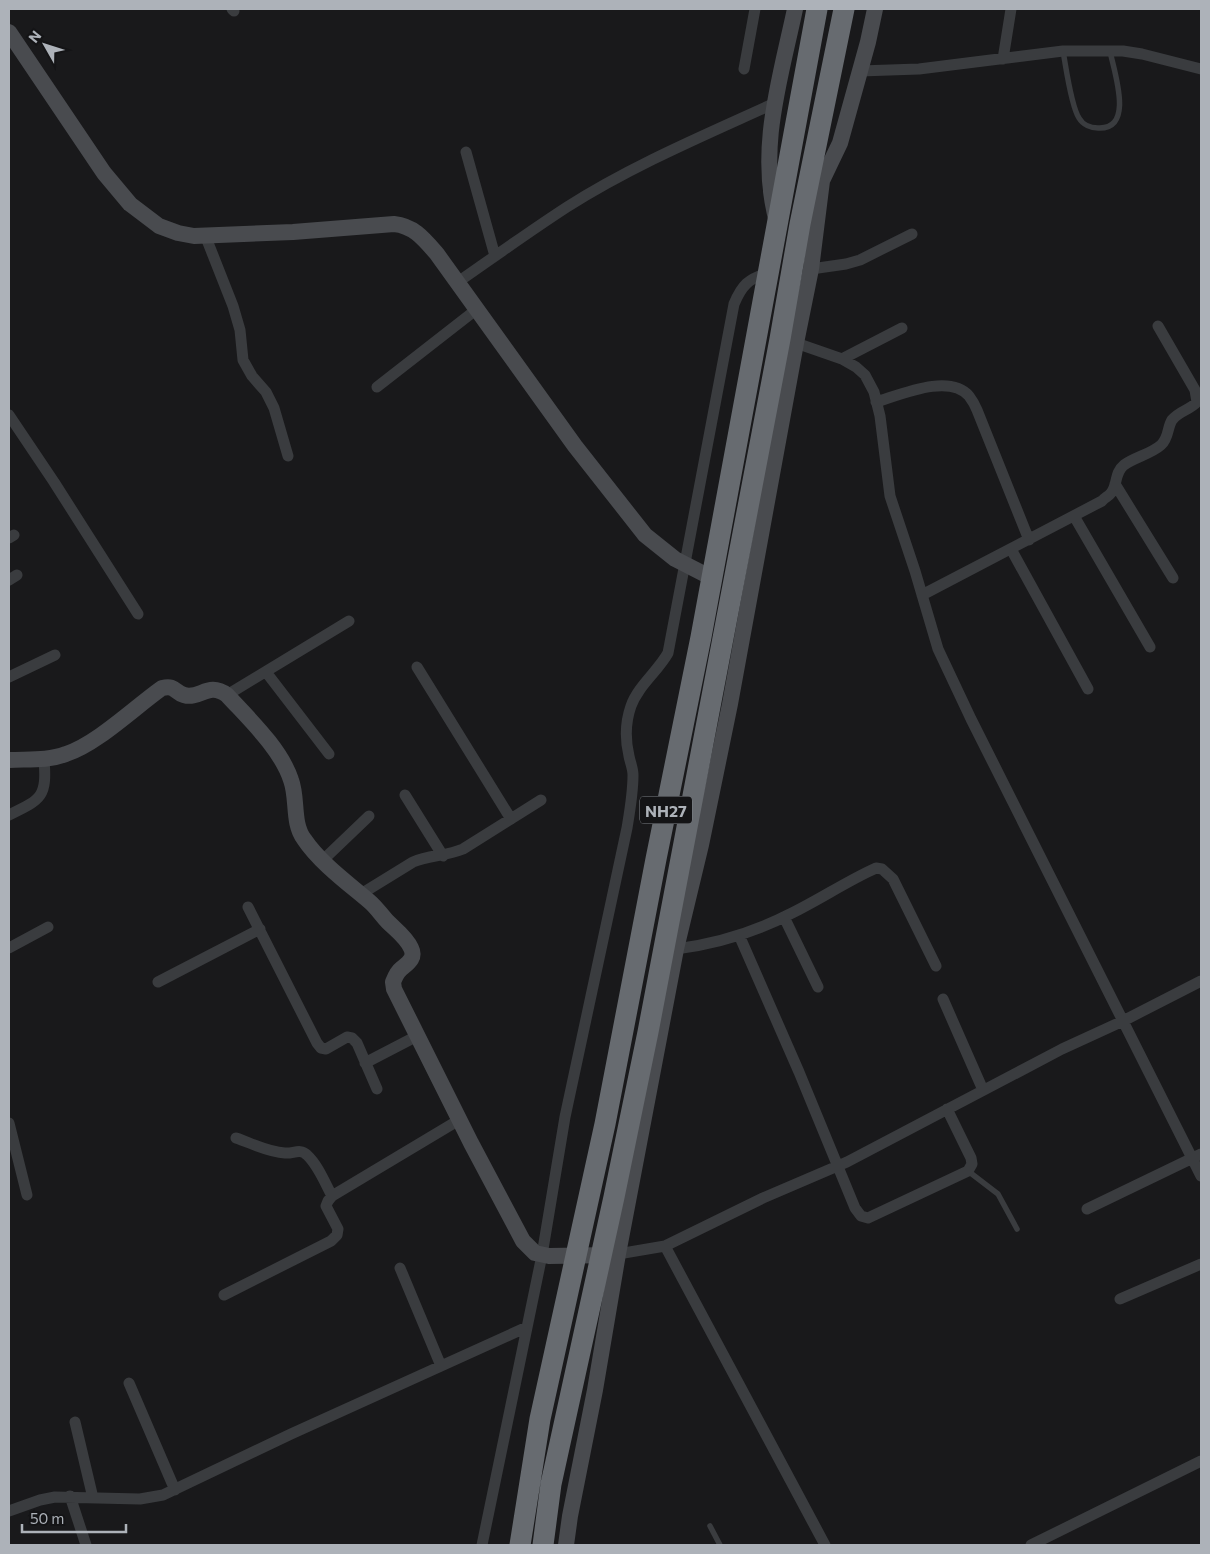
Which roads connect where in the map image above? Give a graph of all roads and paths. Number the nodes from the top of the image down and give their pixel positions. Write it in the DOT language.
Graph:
graph roads {
  1 [pos="755,9"];
  2 [pos="795,9"];
  3 [pos="817,9"];
  4 [pos="844,9"];
  5 [pos="875,9"];
  6 [pos="1011,9"];
  7 [pos="9,32"];
  8 [pos="1063,51"];
  9 [pos="1110,51"];
  10 [pos="1004,59"];
  11 [pos="744,69"];
  12 [pos="1201,69"];
  13 [pos="860,71"];
  14 [pos="775,102"];
  15 [pos="466,152"];
  16 [pos="822,181"];
  17 [pos="777,224"];
  18 [pos="800,224"];
  19 [pos="912,234"];
  20 [pos="205,235"];
  21 [pos="495,256"];
  22 [pos="811,269"];
  23 [pos="768,273"];
  24 [pos="458,282"];
  25 [pos="477,309"];
  26 [pos="1158,326"];
  27 [pos="902,328"];
  28 [pos="796,343"];
  29 [pos="842,359"];
  30 [pos="377,387"];
  31 [pos="876,402"];
  32 [pos="9,415"];
  33 [pos="288,456"];
  34 [pos="1115,484"];
  35 [pos="1074,516"];
  36 [pos="1029,540"];
  37 [pos="1011,549"];
  38 [pos="685,565"];
  39 [pos="712,578"];
  40 [pos="1173,578"];
  41 [pos="922,595"];
  42 [pos="138,614"];
  43 [pos="349,621"];
  44 [pos="1150,647"];
  45 [pos="55,655"];
  46 [pos="417,667"];
  47 [pos="266,672"];
  48 [pos="9,677"];
  49 [pos="1088,689"];
  50 [pos="226,695"];
  51 [pos="329,754"];
  52 [pos="44,759"];
  53 [pos="9,760"];
  54 [pos="405,795"];
  55 [pos="541,800"];
  56 [pos="9,815"];
  57 [pos="369,816"];
  58 [pos="511,819"];
  59 [pos="443,856"];
  60 [pos="323,860"];
  61 [pos="361,894"];
  62 [pos="248,907"];
  63 [pos="784,917"];
  64 [pos="48,927"];
  65 [pos="260,930"];
  66 [pos="739,935"];
  67 [pos="9,948"];
  68 [pos="676,949"];
  69 [pos="936,966"];
  70 [pos="1201,981"];
  71 [pos="158,982"];
  72 [pos="818,987"];
  73 [pos="943,999"];
  74 [pos="1123,1021"];
  75 [pos="417,1036"];
  76 [pos="365,1062"];
  77 [pos="377,1088"];
  78 [pos="983,1090"];
  79 [pos="947,1110"];
  80 [pos="459,1120"];
  81 [pos="9,1123"];
  82 [pos="236,1138"];
  83 [pos="1197,1156"];
  84 [pos="838,1166"];
  85 [pos="968,1171"];
  86 [pos="1201,1176"];
  87 [pos="27,1196"];
  88 [pos="332,1196"];
  89 [pos="1087,1209"];
  90 [pos="1017,1228"];
  91 [pos="665,1246"];
  92 [pos="542,1254"];
  93 [pos="578,1255"];
  94 [pos="609,1255"];
  95 [pos="1201,1264"];
  96 [pos="400,1268"];
  97 [pos="224,1295"];
  98 [pos="1120,1300"];
  99 [pos="527,1327"];
  100 [pos="441,1366"];
  101 [pos="129,1383"];
  102 [pos="75,1422"];
  103 [pos="1201,1461"];
  104 [pos="175,1490"];
  105 [pos="70,1496"];
  106 [pos="92,1498"];
  107 [pos="9,1511"];
  108 [pos="710,1526"];
  109 [pos="86,1545"];
  110 [pos="482,1545"];
  111 [pos="520,1545"];
  112 [pos="542,1545"];
  113 [pos="566,1545"];
  114 [pos="720,1545"];
  115 [pos="825,1545"];
  116 [pos="1031,1545"];
  1 -- 11 [label="street"];
  2 -- 14 [label="street"];
  3 -- 17 [label="highway, NH27"];
  4 -- 18 [label="highway, NH27"];
  5 -- 13 [label="street"];
  6 -- 10 [label="street"];
  7 -- 20 [label="street"];
  8 -- 9 [label="street"];
  8 -- 9 [label="lane"];
  8 -- 10 [label="street"];
  9 -- 12 [label="street"];
  10 -- 13 [label="street"];
  13 -- 16 [label="street"];
  14 -- 17 [label="street"];
  14 -- 21 [label="street"];
  15 -- 21 [label="street"];
  16 -- 18 [label="street"];
  16 -- 22 [label="street"];
  17 -- 23 [label="highway, NH27"];
  18 -- 94 [label="highway, NH27"];
  19 -- 22 [label="street"];
  20 -- 24 [label="street"];
  20 -- 33 [label="street"];
  21 -- 24 [label="street"];
  22 -- 28 [label="street"];
  23 -- 38 [label="street"];
  23 -- 39 [label="highway, NH27"];
  24 -- 25 [label="street"];
  25 -- 30 [label="street"];
  25 -- 38 [label="street"];
  26 -- 34 [label="street"];
  27 -- 29 [label="street"];
  28 -- 29 [label="street"];
  28 -- 68 [label="street"];
  29 -- 31 [label="street"];
  31 -- 36 [label="street"];
  31 -- 41 [label="street"];
  32 -- 42 [label="street"];
  34 -- 35 [label="street"];
  34 -- 40 [label="street"];
  35 -- 36 [label="street"];
  35 -- 44 [label="street"];
  36 -- 37 [label="street"];
  37 -- 41 [label="street"];
  37 -- 49 [label="street"];
  38 -- 39 [label="street"];
  38 -- 92 [label="street"];
  39 -- 93 [label="highway, NH27"];
  41 -- 74 [label="street"];
  43 -- 47 [label="street"];
  45 -- 48 [label="street"];
  46 -- 58 [label="street"];
  47 -- 50 [label="street"];
  47 -- 51 [label="street"];
  50 -- 52 [label="street"];
  50 -- 60 [label="street"];
  52 -- 53 [label="street"];
  52 -- 56 [label="street"];
  54 -- 59 [label="street"];
  55 -- 58 [label="street"];
  57 -- 60 [label="street"];
  58 -- 59 [label="street"];
  59 -- 61 [label="street"];
  60 -- 61 [label="street"];
  61 -- 75 [label="street"];
  62 -- 65 [label="street"];
  63 -- 66 [label="street"];
  63 -- 69 [label="street"];
  63 -- 72 [label="street"];
  64 -- 67 [label="street"];
  65 -- 71 [label="street"];
  65 -- 76 [label="street"];
  66 -- 68 [label="street"];
  66 -- 84 [label="street"];
  68 -- 94 [label="street"];
  70 -- 74 [label="street"];
  73 -- 78 [label="street"];
  74 -- 78 [label="street"];
  74 -- 83 [label="street"];
  75 -- 76 [label="street"];
  75 -- 80 [label="street"];
  76 -- 77 [label="street"];
  78 -- 79 [label="street"];
  79 -- 84 [label="street"];
  79 -- 85 [label="street"];
  80 -- 88 [label="street"];
  80 -- 92 [label="street"];
  81 -- 87 [label="street"];
  82 -- 88 [label="street"];
  83 -- 86 [label="street"];
  83 -- 89 [label="street"];
  84 -- 85 [label="street"];
  84 -- 91 [label="street"];
  85 -- 90 [label="lane"];
  88 -- 97 [label="street"];
  91 -- 94 [label="street"];
  91 -- 115 [label="street"];
  92 -- 93 [label="street"];
  92 -- 99 [label="street"];
  93 -- 94 [label="street"];
  93 -- 111 [label="highway, NH27"];
  94 -- 112 [label="highway, NH27"];
  94 -- 113 [label="street"];
  95 -- 98 [label="street"];
  96 -- 100 [label="street"];
  99 -- 100 [label="street"];
  99 -- 110 [label="street"];
  100 -- 104 [label="street"];
  101 -- 104 [label="street"];
  102 -- 106 [label="street"];
  103 -- 116 [label="street"];
  104 -- 106 [label="street"];
  105 -- 106 [label="street"];
  105 -- 107 [label="street"];
  105 -- 109 [label="street"];
  108 -- 114 [label="lane"];
}
